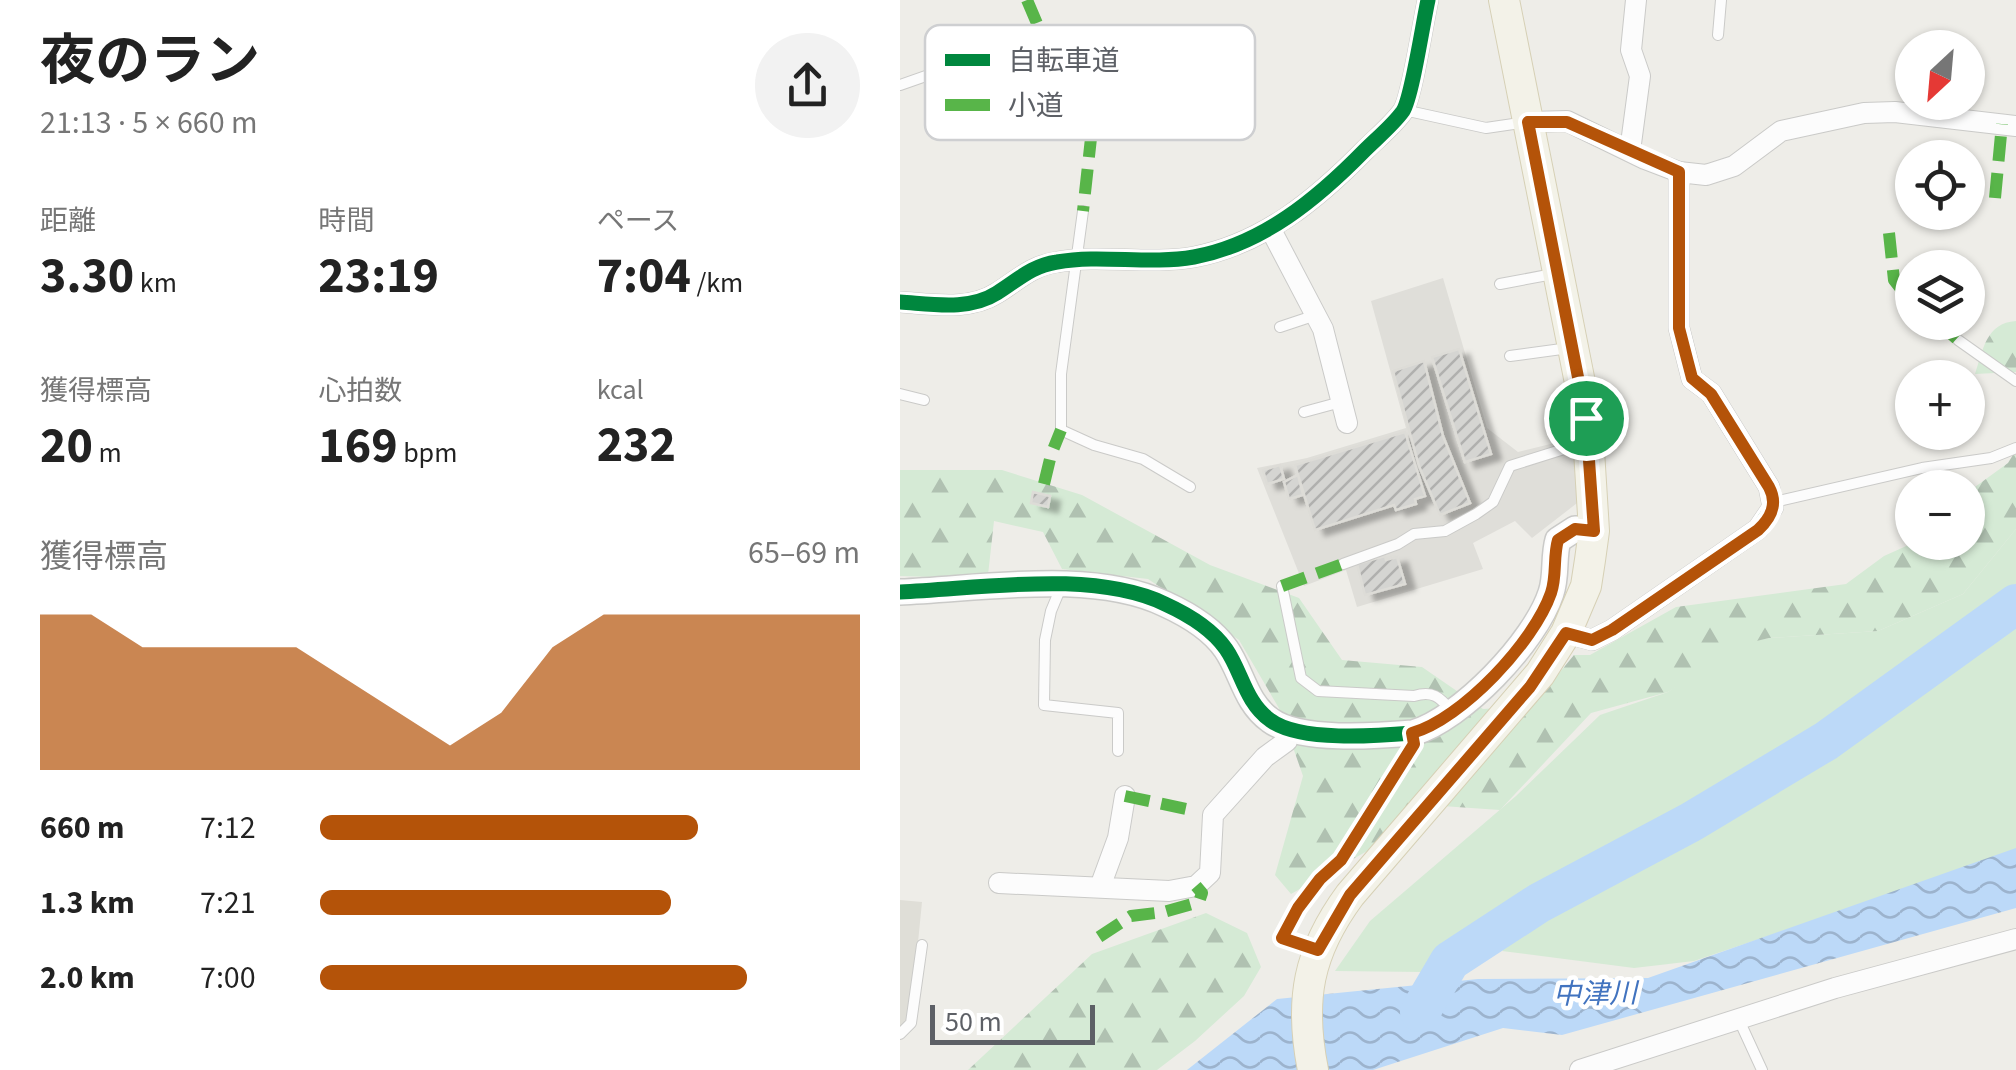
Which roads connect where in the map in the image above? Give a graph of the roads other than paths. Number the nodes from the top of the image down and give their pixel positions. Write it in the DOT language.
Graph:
graph roads {
  1 [pos="1428,0"];
  2 [pos="1504,0"];
  3 [pos="1636,0"];
  4 [pos="1720,0"];
  5 [pos="1718,35"];
  6 [pos="925,76"];
  7 [pos="900,85"];
  8 [pos="1404,110"];
  9 [pos="1528,122"];
  10 [pos="2016,126"];
  11 [pos="1630,151"];
  12 [pos="1679,172"];
  13 [pos="1083,211"];
  14 [pos="1270,228"];
  15 [pos="1078,259"];
  16 [pos="1558,274"];
  17 [pos="1500,284"];
  18 [pos="900,303"];
  19 [pos="1316,315"];
  20 [pos="1280,326"];
  21 [pos="1958,340"];
  22 [pos="1572,347"];
  23 [pos="1510,356"];
  24 [pos="2016,381"];
  25 [pos="900,394"];
  26 [pos="924,400"];
  27 [pos="1341,402"];
  28 [pos="1304,412"];
  29 [pos="1586,418"];
  30 [pos="1347,424"];
  31 [pos="2016,448"];
  32 [pos="1190,487"];
  33 [pos="1774,502"];
  34 [pos="1594,531"];
  35 [pos="1343,564"];
  36 [pos="1062,584"];
  37 [pos="1282,586"];
  38 [pos="900,592"];
  39 [pos="1566,633"];
  40 [pos="1454,712"];
  41 [pos="1289,730"];
  42 [pos="1118,751"];
  43 [pos="1125,796"];
  44 [pos="999,883"];
  45 [pos="1100,887"];
  46 [pos="2016,939"];
  47 [pos="922,945"];
  48 [pos="1738,1019"];
  49 [pos="900,1034"];
  50 [pos="1313,1070"];
  51 [pos="1580,1070"];
  52 [pos="1762,1070"];
  1 -- 8 [label="street"];
  2 -- 9 [label="main road"];
  3 -- 11 [label="street"];
  4 -- 5 [label="lane"];
  6 -- 7 [label="lane"];
  8 -- 9 [label="lane"];
  8 -- 14 [label="street"];
  9 -- 11 [label="street"];
  9 -- 16 [label="main road"];
  10 -- 12 [label="street"];
  11 -- 12 [label="street"];
  12 -- 33 [label="street"];
  13 -- 15 [label="lane"];
  14 -- 15 [label="street"];
  14 -- 19 [label="street"];
  15 -- 18 [label="street"];
  15 -- 32 [label="lane"];
  16 -- 17 [label="lane"];
  16 -- 22 [label="main road"];
  19 -- 20 [label="lane"];
  19 -- 27 [label="street"];
  21 -- 24 [label="lane"];
  22 -- 23 [label="lane"];
  22 -- 29 [label="main road"];
  25 -- 26 [label="lane"];
  27 -- 28 [label="lane"];
  27 -- 30 [label="street"];
  29 -- 34 [label="main road"];
  29 -- 35 [label="lane"];
  31 -- 33 [label="lane"];
  33 -- 39 [label="street"];
  34 -- 39 [label="main road"];
  34 -- 40 [label="street"];
  36 -- 38 [label="street"];
  36 -- 41 [label="street"];
  36 -- 42 [label="lane"];
  37 -- 40 [label="lane"];
  39 -- 50 [label="main road"];
  40 -- 41 [label="street"];
  41 -- 45 [label="street"];
  43 -- 45 [label="street"];
  44 -- 45 [label="street"];
  46 -- 48 [label="street"];
  47 -- 49 [label="lane"];
  48 -- 51 [label="street"];
  48 -- 52 [label="lane"];
}
